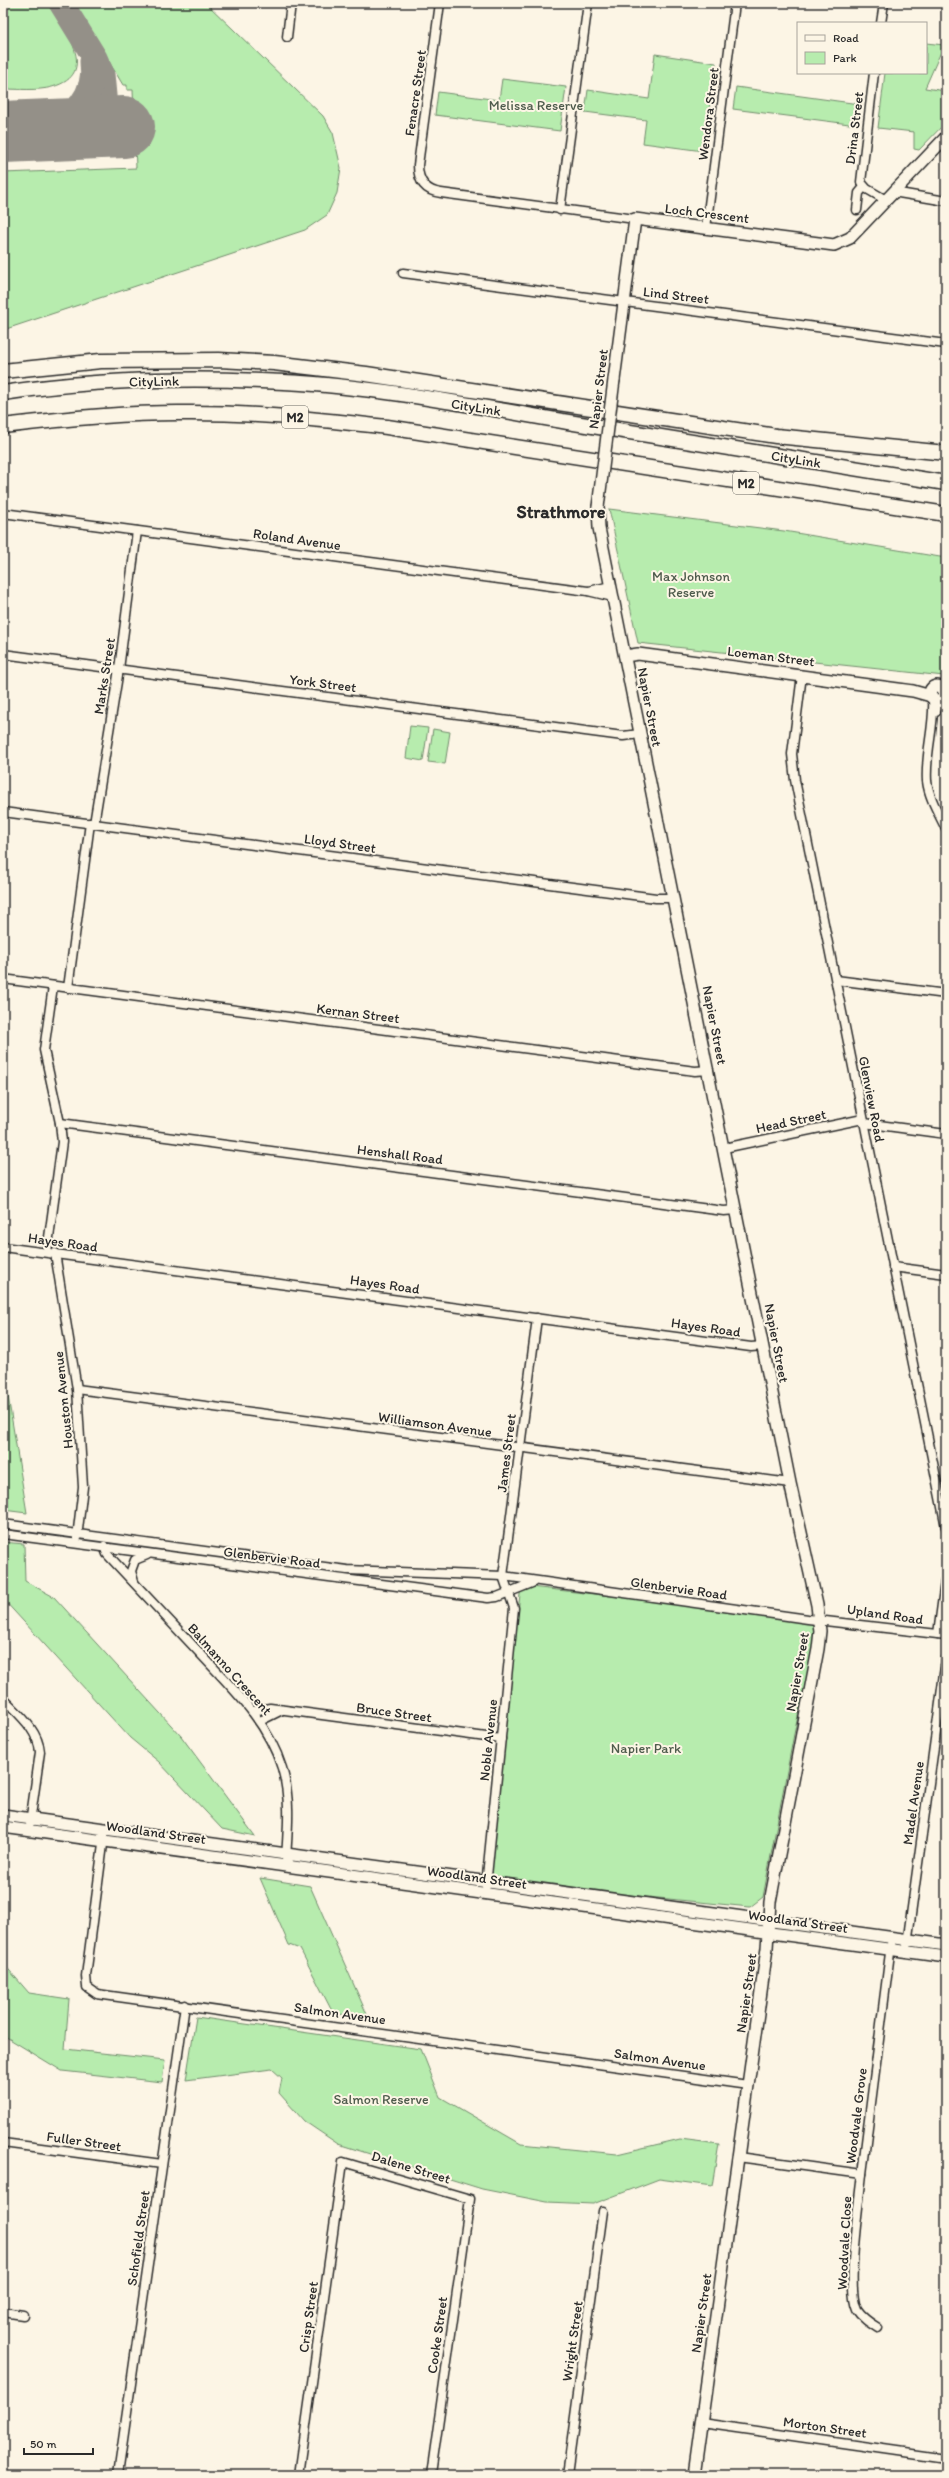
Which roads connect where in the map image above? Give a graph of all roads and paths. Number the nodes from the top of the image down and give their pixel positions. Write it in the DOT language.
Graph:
graph roads {
  1 [pos="291,3"];
  2 [pos="440,3"];
  3 [pos="588,3"];
  4 [pos="735,3"];
  5 [pos="884,3"];
  6 [pos="881,22"];
  7 [pos="287,37"];
  8 [pos="874,74"];
  9 [pos="946,137"];
  10 [pos="423,185"];
  11 [pos="864,187"];
  12 [pos="889,196"];
  13 [pos="946,201"];
  14 [pos="560,210"];
  15 [pos="857,210"];
  16 [pos="635,219"];
  17 [pos="706,228"];
  18 [pos="403,273"];
  19 [pos="624,301"];
  20 [pos="946,344"];
  21 [pos="3,371"];
  22 [pos="3,393"];
  23 [pos="3,426"];
  24 [pos="946,453"];
  25 [pos="946,483"];
  26 [pos="3,513"];
  27 [pos="946,514"];
  28 [pos="137,531"];
  29 [pos="612,591"];
  30 [pos="3,654"];
  31 [pos="625,656"];
  32 [pos="119,669"];
  33 [pos="802,676"];
  34 [pos="939,695"];
  35 [pos="640,734"];
  36 [pos="3,812"];
  37 [pos="92,824"];
  38 [pos="946,829"];
  39 [pos="674,898"];
  40 [pos="3,979"];
  41 [pos="836,980"];
  42 [pos="53,986"];
  43 [pos="68,988"];
  44 [pos="946,994"];
  45 [pos="709,1070"];
  46 [pos="863,1121"];
  47 [pos="60,1123"];
  48 [pos="946,1134"];
  49 [pos="724,1148"];
  50 [pos="736,1210"];
  51 [pos="3,1247"];
  52 [pos="51,1253"];
  53 [pos="893,1267"];
  54 [pos="946,1274"];
  55 [pos="537,1318"];
  56 [pos="763,1346"];
  57 [pos="77,1389"];
  58 [pos="520,1448"];
  59 [pos="790,1483"];
  60 [pos="3,1524"];
  61 [pos="946,1527"];
  62 [pos="77,1533"];
  63 [pos="3,1534"];
  64 [pos="105,1537"];
  65 [pos="76,1544"];
  66 [pos="104,1548"];
  67 [pos="152,1554"];
  68 [pos="946,1574"];
  69 [pos="503,1576"];
  70 [pos="134,1582"];
  71 [pos="534,1582"];
  72 [pos="509,1591"];
  73 [pos="820,1619"];
  74 [pos="942,1635"];
  75 [pos="946,1659"];
  76 [pos="3,1698"];
  77 [pos="283,1710"];
  78 [pos="252,1711"];
  79 [pos="260,1722"];
  80 [pos="501,1739"];
  81 [pos="3,1815"];
  82 [pos="30,1825"];
  83 [pos="3,1827"];
  84 [pos="104,1835"];
  85 [pos="286,1854"];
  86 [pos="285,1866"];
  87 [pos="374,1866"];
  88 [pos="372,1877"];
  89 [pos="486,1881"];
  90 [pos="485,1893"];
  91 [pos="600,1897"];
  92 [pos="599,1908"];
  93 [pos="769,1920"];
  94 [pos="769,1932"];
  95 [pos="892,1937"];
  96 [pos="908,1940"];
  97 [pos="946,1945"];
  98 [pos="890,1949"];
  99 [pos="906,1951"];
  100 [pos="946,1957"];
  101 [pos="185,2005"];
  102 [pos="748,2085"];
  103 [pos="3,2143"];
  104 [pos="738,2157"];
  105 [pos="343,2162"];
  106 [pos="162,2164"];
  107 [pos="862,2174"];
  108 [pos="470,2199"];
  109 [pos="603,2211"];
  110 [pos="3,2312"];
  111 [pos="23,2315"];
  112 [pos="878,2328"];
  113 [pos="701,2423"];
  114 [pos="946,2458"];
  115 [pos="118,2475"];
  116 [pos="299,2475"];
  117 [pos="431,2475"];
  118 [pos="567,2475"];
  119 [pos="694,2475"];
  1 -- 7 [label="street"];
  2 -- 10 [label="street, Fenacre Street"];
  3 -- 14 [label="street"];
  4 -- 17 [label="street, Wendora Street"];
  5 -- 6 [label="street"];
  8 -- 11 [label="street, Drina Street"];
  9 -- 12 [label="street, Loch Crescent"];
  10 -- 14 [label="street, Loch Crescent"];
  11 -- 12 [label="street"];
  11 -- 15 [label="street, Drina Street"];
  12 -- 13 [label="street"];
  12 -- 17 [label="street, Loch Crescent"];
  14 -- 16 [label="street, Loch Crescent"];
  16 -- 17 [label="street, Loch Crescent"];
  16 -- 19 [label="street, Napier Street"];
  18 -- 19 [label="street, Lind Street"];
  19 -- 20 [label="street, Lind Street"];
  19 -- 29 [label="street, Napier Street, bridge"];
  21 -- 24 [label="highway"];
  22 -- 25 [label="highway, CityLink / M2"];
  23 -- 27 [label="highway, M2"];
  26 -- 28 [label="street, Roland Avenue"];
  28 -- 29 [label="street, Roland Avenue"];
  28 -- 32 [label="street, Marks Street"];
  29 -- 31 [label="street, Napier Street"];
  30 -- 32 [label="street, York Street"];
  31 -- 33 [label="street, Loeman Street"];
  31 -- 35 [label="street, Napier Street"];
  32 -- 35 [label="street, York Street"];
  32 -- 37 [label="street, Marks Street"];
  33 -- 34 [label="street, Loeman Street"];
  33 -- 41 [label="street, Glenview Road"];
  34 -- 38 [label="street"];
  35 -- 39 [label="street, Napier Street"];
  36 -- 37 [label="street, Lloyd Street"];
  37 -- 39 [label="street, Lloyd Street"];
  37 -- 43 [label="street, Marks Street"];
  39 -- 45 [label="street, Napier Street"];
  40 -- 42 [label="street, Kernan Street"];
  41 -- 44 [label="street"];
  41 -- 46 [label="street, Glenview Road"];
  42 -- 43 [label="street, Kernan Street"];
  42 -- 47 [label="street, Houston Avenue"];
  43 -- 45 [label="street, Kernan Street"];
  45 -- 49 [label="street, Napier Street"];
  46 -- 48 [label="street, Head Street"];
  46 -- 49 [label="street, Head Street"];
  46 -- 53 [label="street, Glenview Road"];
  47 -- 50 [label="street, Henshall Road"];
  47 -- 52 [label="street, Houston Avenue"];
  49 -- 50 [label="street, Napier Street"];
  50 -- 56 [label="street, Napier Street"];
  51 -- 52 [label="street, Hayes Road"];
  52 -- 55 [label="street, Hayes Road"];
  52 -- 57 [label="street, Houston Avenue"];
  53 -- 54 [label="street"];
  53 -- 61 [label="street, Glenview Road"];
  55 -- 56 [label="street, Hayes Road"];
  55 -- 58 [label="street, James Street"];
  56 -- 59 [label="street, Napier Street"];
  57 -- 58 [label="street, Williamson Avenue"];
  57 -- 62 [label="street, Houston Avenue"];
  58 -- 59 [label="street, Williamson Avenue"];
  58 -- 69 [label="street, James Street"];
  59 -- 73 [label="street, Napier Street"];
  60 -- 62 [label="street, Glenbervie Road"];
  62 -- 64 [label="street, Glenbervie Road"];
  62 -- 65 [label="street, Houston Avenue"];
  63 -- 65 [label="street, Glenbervie Road"];
  64 -- 66 [label="street"];
  64 -- 69 [label="street, Glenbervie Road"];
  65 -- 66 [label="street, Glenbervie Road"];
  66 -- 67 [label="street, Glenbervie Road"];
  66 -- 70 [label="street, Balmanno Crescent"];
  67 -- 70 [label="street"];
  67 -- 72 [label="street, Glenbervie Road"];
  68 -- 74 [label="street"];
  69 -- 71 [label="street, Glenbervie Road"];
  69 -- 72 [label="street, James Street"];
  70 -- 78 [label="street, Balmanno Crescent"];
  71 -- 72 [label="street, Glenbervie Road"];
  71 -- 73 [label="street, Glenbervie Road"];
  72 -- 80 [label="street, Noble Avenue"];
  73 -- 74 [label="street, Upland Road"];
  73 -- 93 [label="street, Napier Street"];
  75 -- 96 [label="street, Madel Avenue"];
  76 -- 82 [label="street"];
  77 -- 78 [label="street, Bruce Street"];
  77 -- 79 [label="street"];
  77 -- 80 [label="street, Bruce Street"];
  78 -- 79 [label="street, Balmanno Crescent"];
  79 -- 85 [label="street, Balmanno Crescent"];
  80 -- 89 [label="street, Noble Avenue"];
  81 -- 82 [label="street, Woodland Street"];
  82 -- 83 [label="street, Woodland Street"];
  82 -- 84 [label="street, Woodland Street"];
  84 -- 85 [label="street, Woodland Street"];
  84 -- 86 [label="street, Woodland Street"];
  84 -- 101 [label="street, Salmon Avenue"];
  85 -- 86 [label="street, Balmanno Crescent"];
  85 -- 87 [label="street, Woodland Street"];
  86 -- 88 [label="street, Woodland Street"];
  87 -- 88 [label="street"];
  87 -- 89 [label="street, Woodland Street"];
  88 -- 90 [label="street, Woodland Street"];
  89 -- 90 [label="street, Noble Avenue"];
  89 -- 91 [label="street, Woodland Street"];
  90 -- 92 [label="street, Woodland Street"];
  91 -- 92 [label="street"];
  91 -- 93 [label="street, Woodland Street"];
  92 -- 94 [label="street, Woodland Street"];
  93 -- 94 [label="street, Napier Street"];
  93 -- 95 [label="street, Woodland Street"];
  94 -- 98 [label="street, Woodland Street"];
  94 -- 102 [label="street, Napier Street"];
  95 -- 96 [label="street, Woodland Street"];
  95 -- 98 [label="street, Woodvale Grove"];
  96 -- 97 [label="street, Woodland Street"];
  96 -- 99 [label="street, Madel Avenue"];
  98 -- 99 [label="street, Woodland Street"];
  98 -- 107 [label="street, Woodvale Grove"];
  99 -- 100 [label="street, Woodland Street"];
  101 -- 102 [label="street, Salmon Avenue"];
  101 -- 106 [label="street, Schofield Street"];
  102 -- 104 [label="street, Napier Street"];
  103 -- 106 [label="street, Fuller Street"];
  104 -- 107 [label="street, Woodvale Grove"];
  104 -- 113 [label="street, Napier Street"];
  105 -- 108 [label="street, Dalene Street"];
  105 -- 116 [label="street, Crisp Street"];
  106 -- 115 [label="street, Schofield Street"];
  107 -- 112 [label="street, Woodvale Close"];
  108 -- 117 [label="street, Cooke Street"];
  109 -- 118 [label="street, Wright Street"];
  110 -- 111 [label="street"];
  113 -- 114 [label="street, Morton Street"];
  113 -- 119 [label="street, Napier Street"];
}
